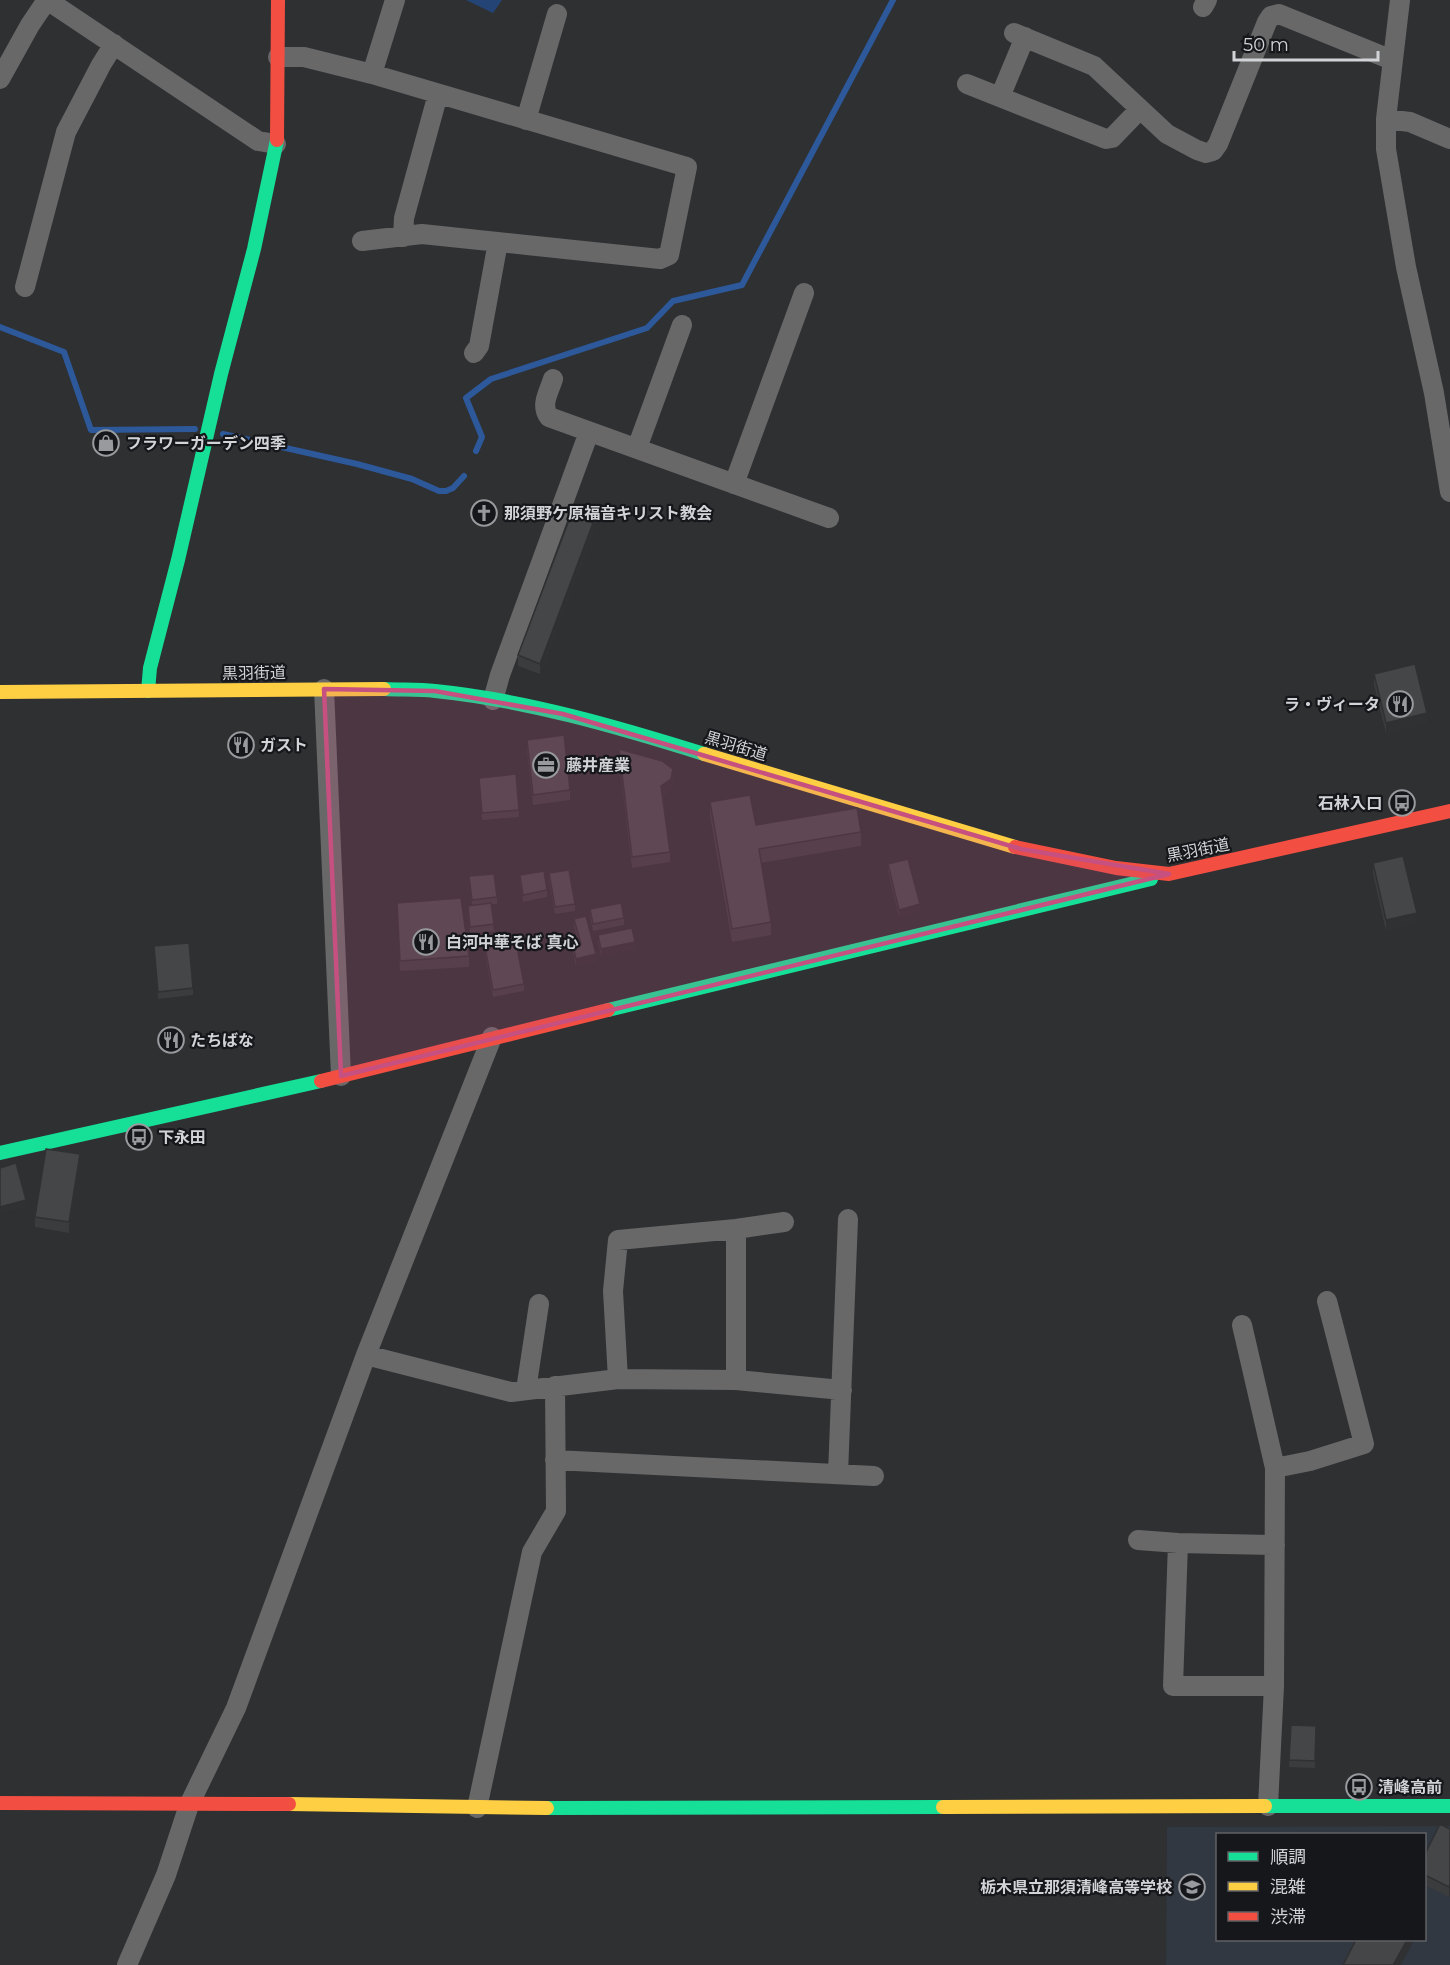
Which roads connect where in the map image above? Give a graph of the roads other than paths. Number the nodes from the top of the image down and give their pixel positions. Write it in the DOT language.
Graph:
graph roads {
  1 [pos="278,0"];
  2 [pos="395,0"];
  3 [pos="1400,0"];
  4 [pos="557,14"];
  5 [pos="114,44"];
  6 [pos="278,57"];
  7 [pos="1392,60"];
  8 [pos="372,75"];
  9 [pos="0,79"];
  10 [pos="967,84"];
  11 [pos="438,94"];
  12 [pos="1000,97"];
  13 [pos="1140,109"];
  14 [pos="1386,119"];
  15 [pos="526,120"];
  16 [pos="1450,139"];
  17 [pos="276,144"];
  18 [pos="403,237"];
  19 [pos="362,241"];
  20 [pos="498,242"];
  21 [pos="25,287"];
  22 [pos="804,293"];
  23 [pos="682,325"];
  24 [pos="474,353"];
  25 [pos="554,379"];
  26 [pos="1442,393"];
  27 [pos="590,432"];
  28 [pos="637,447"];
  29 [pos="734,484"];
  30 [pos="1450,492"];
  31 [pos="829,518"];
  32 [pos="324,689"];
  33 [pos="148,691"];
  34 [pos="0,692"];
  35 [pos="494,700"];
  36 [pos="1450,811"];
  37 [pos="1169,874"];
  38 [pos="492,1037"];
  39 [pos="341,1076"];
  40 [pos="0,1153"];
  41 [pos="848,1219"];
  42 [pos="784,1222"];
  43 [pos="736,1229"];
  44 [pos="1327,1301"];
  45 [pos="538,1304"];
  46 [pos="1242,1325"];
  47 [pos="366,1355"];
  48 [pos="618,1379"];
  49 [pos="736,1380"];
  50 [pos="555,1386"];
  51 [pos="526,1390"];
  52 [pos="842,1390"];
  53 [pos="555,1460"];
  54 [pos="1275,1468"];
  55 [pos="838,1474"];
  56 [pos="874,1476"];
  57 [pos="1138,1540"];
  58 [pos="1178,1543"];
  59 [pos="1275,1545"];
  60 [pos="1274,1686"];
  61 [pos="0,1803"];
  62 [pos="189,1805"];
  63 [pos="1268,1806"];
  64 [pos="1450,1806"];
  65 [pos="477,1808"];
  66 [pos="127,1965"];
  1 -- 6 [label="street"];
  2 -- 8 [label="street"];
  3 -- 7 [label="street"];
  4 -- 15 [label="street"];
  5 -- 9 [label="street"];
  5 -- 17 [label="street"];
  5 -- 21 [label="street"];
  6 -- 8 [label="street"];
  6 -- 17 [label="street"];
  7 -- 13 [label="street"];
  7 -- 14 [label="street"];
  8 -- 11 [label="street"];
  10 -- 12 [label="street"];
  11 -- 15 [label="street"];
  11 -- 18 [label="street"];
  12 -- 13 [label="street"];
  12 -- 13 [label="street"];
  14 -- 16 [label="street"];
  14 -- 26 [label="street"];
  15 -- 20 [label="street"];
  17 -- 33 [label="street"];
  18 -- 19 [label="street"];
  18 -- 20 [label="street"];
  20 -- 24 [label="street"];
  22 -- 29 [label="street"];
  23 -- 28 [label="street"];
  25 -- 27 [label="street"];
  26 -- 30 [label="street"];
  27 -- 28 [label="street"];
  27 -- 35 [label="street"];
  28 -- 29 [label="street"];
  29 -- 31 [label="street"];
  32 -- 33 [label="street, 黒羽街道"];
  32 -- 35 [label="street, 黒羽街道"];
  32 -- 39 [label="street"];
  33 -- 34 [label="street, 黒羽街道"];
  35 -- 37 [label="street, 黒羽街道"];
  36 -- 37 [label="street, 黒羽街道"];
  37 -- 38 [label="street"];
  38 -- 39 [label="street"];
  38 -- 47 [label="street"];
  39 -- 40 [label="street"];
  41 -- 52 [label="street"];
  42 -- 43 [label="street"];
  43 -- 48 [label="street"];
  43 -- 49 [label="street"];
  44 -- 54 [label="street"];
  45 -- 51 [label="street"];
  46 -- 54 [label="street"];
  47 -- 51 [label="street"];
  47 -- 62 [label="street"];
  48 -- 49 [label="street"];
  48 -- 50 [label="street"];
  49 -- 52 [label="street"];
  50 -- 51 [label="street"];
  50 -- 53 [label="street"];
  52 -- 55 [label="street"];
  53 -- 55 [label="street"];
  53 -- 65 [label="street"];
  54 -- 59 [label="street"];
  55 -- 56 [label="street"];
  57 -- 58 [label="street"];
  58 -- 59 [label="street"];
  58 -- 60 [label="street"];
  59 -- 60 [label="street"];
  60 -- 63 [label="street"];
  61 -- 62 [label="street"];
  62 -- 65 [label="street"];
  62 -- 66 [label="street"];
  63 -- 64 [label="street"];
  63 -- 65 [label="street"];
}
